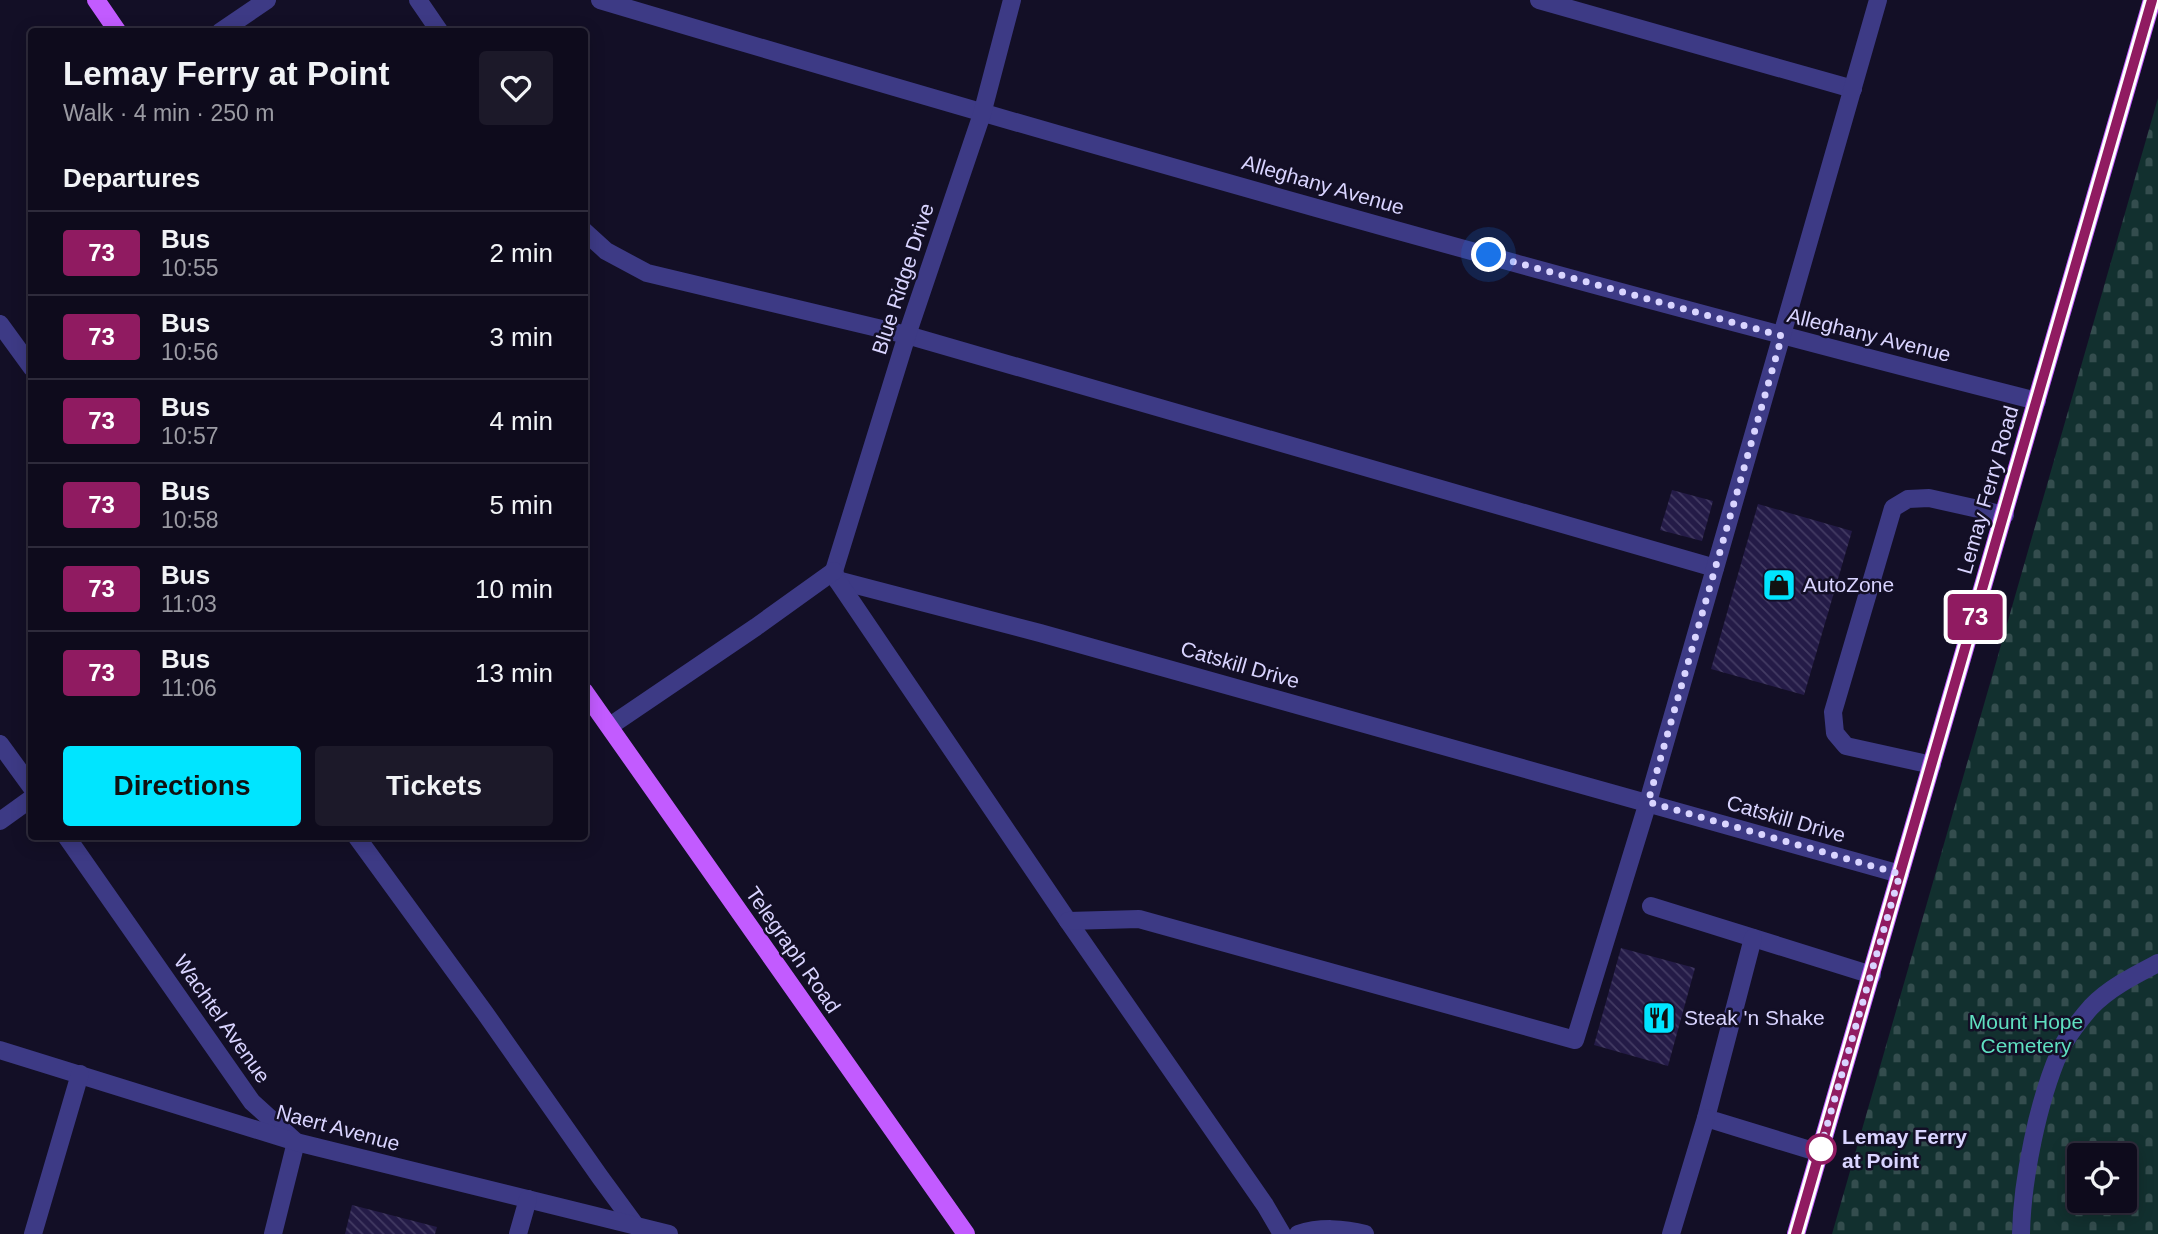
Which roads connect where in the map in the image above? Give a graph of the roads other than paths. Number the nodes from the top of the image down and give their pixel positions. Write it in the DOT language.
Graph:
graph roads {
  1 [pos="96,0"];
  2 [pos="267,0"];
  3 [pos="418,0"];
  4 [pos="600,0"];
  5 [pos="1012,0"];
  6 [pos="1539,0"];
  7 [pos="1878,0"];
  8 [pos="2152,0"];
  9 [pos="115,28"];
  10 [pos="226,28"];
  11 [pos="437,28"];
  12 [pos="1853,89"];
  13 [pos="982,114"];
  14 [pos="588,235"];
  15 [pos="0,324"];
  16 [pos="908,335"];
  17 [pos="1782,336"];
  18 [pos="28,362"];
  19 [pos="2037,401"];
  20 [pos="2005,515"];
  21 [pos="1715,568"];
  22 [pos="836,575"];
  23 [pos="588,696"];
  24 [pos="610,726"];
  25 [pos="0,744"];
  26 [pos="1932,765"];
  27 [pos="28,782"];
  28 [pos="28,802"];
  29 [pos="1648,802"];
  30 [pos="0,821"];
  31 [pos="69,840"];
  32 [pos="359,840"];
  33 [pos="1900,874"];
  34 [pos="1651,906"];
  35 [pos="1068,922"];
  36 [pos="1753,939"];
  37 [pos="2158,963"];
  38 [pos="1871,975"];
  39 [pos="0,1050"];
  40 [pos="80,1074"];
  41 [pos="1706,1118"];
  42 [pos="296,1142"];
  43 [pos="1819,1153"];
  44 [pos="528,1199"];
  45 [pos="636,1226"];
  46 [pos="33,1234"];
  47 [pos="273,1234"];
  48 [pos="518,1234"];
  49 [pos="669,1234"];
  50 [pos="966,1234"];
  51 [pos="1282,1234"];
  52 [pos="1298,1234"];
  53 [pos="1365,1234"];
  54 [pos="1671,1234"];
  55 [pos="1796,1234"];
  56 [pos="2021,1234"];
  1 -- 9 [label="main road"];
  2 -- 10 [label="street"];
  3 -- 11 [label="street"];
  4 -- 13 [label="street, Alleghany Avenue"];
  5 -- 13 [label="street, Blue Ridge Drive"];
  6 -- 12 [label="street"];
  7 -- 12 [label="street"];
  8 -- 19 [label="main road, Lemay Ferry Road"];
  12 -- 17 [label="street"];
  13 -- 16 [label="street, Blue Ridge Drive"];
  13 -- 17 [label="street, Alleghany Avenue"];
  14 -- 16 [label="street"];
  15 -- 18 [label="street"];
  16 -- 21 [label="street"];
  16 -- 22 [label="street, Blue Ridge Drive"];
  17 -- 19 [label="street, Alleghany Avenue"];
  17 -- 21 [label="street"];
  19 -- 20 [label="main road, Lemay Ferry Road"];
  20 -- 26 [label="main road, Lemay Ferry Road"];
  20 -- 26 [label="street"];
  21 -- 29 [label="street"];
  22 -- 24 [label="street"];
  22 -- 29 [label="street, Catskill Drive"];
  22 -- 35 [label="street"];
  23 -- 24 [label="main road, Telegraph Road"];
  24 -- 50 [label="main road, Telegraph Road"];
  25 -- 27 [label="street"];
  26 -- 33 [label="main road, Lemay Ferry Road"];
  28 -- 30 [label="street"];
  29 -- 33 [label="street, Catskill Drive"];
  29 -- 35 [label="street"];
  31 -- 42 [label="street, Wachtel Avenue"];
  32 -- 45 [label="street"];
  33 -- 38 [label="main road, Lemay Ferry Road"];
  34 -- 36 [label="street"];
  35 -- 51 [label="street"];
  36 -- 38 [label="street"];
  36 -- 41 [label="street"];
  37 -- 56 [label="street"];
  38 -- 43 [label="main road, Lemay Ferry Road"];
  39 -- 40 [label="street, Naert Avenue"];
  40 -- 42 [label="street, Naert Avenue"];
  40 -- 46 [label="street"];
  41 -- 43 [label="street"];
  41 -- 54 [label="street"];
  42 -- 44 [label="street, Naert Avenue"];
  42 -- 47 [label="street"];
  43 -- 55 [label="main road, Lemay Ferry Road"];
  44 -- 45 [label="street, Naert Avenue"];
  44 -- 48 [label="street"];
  45 -- 49 [label="street, Naert Avenue"];
  52 -- 53 [label="street"];
}
